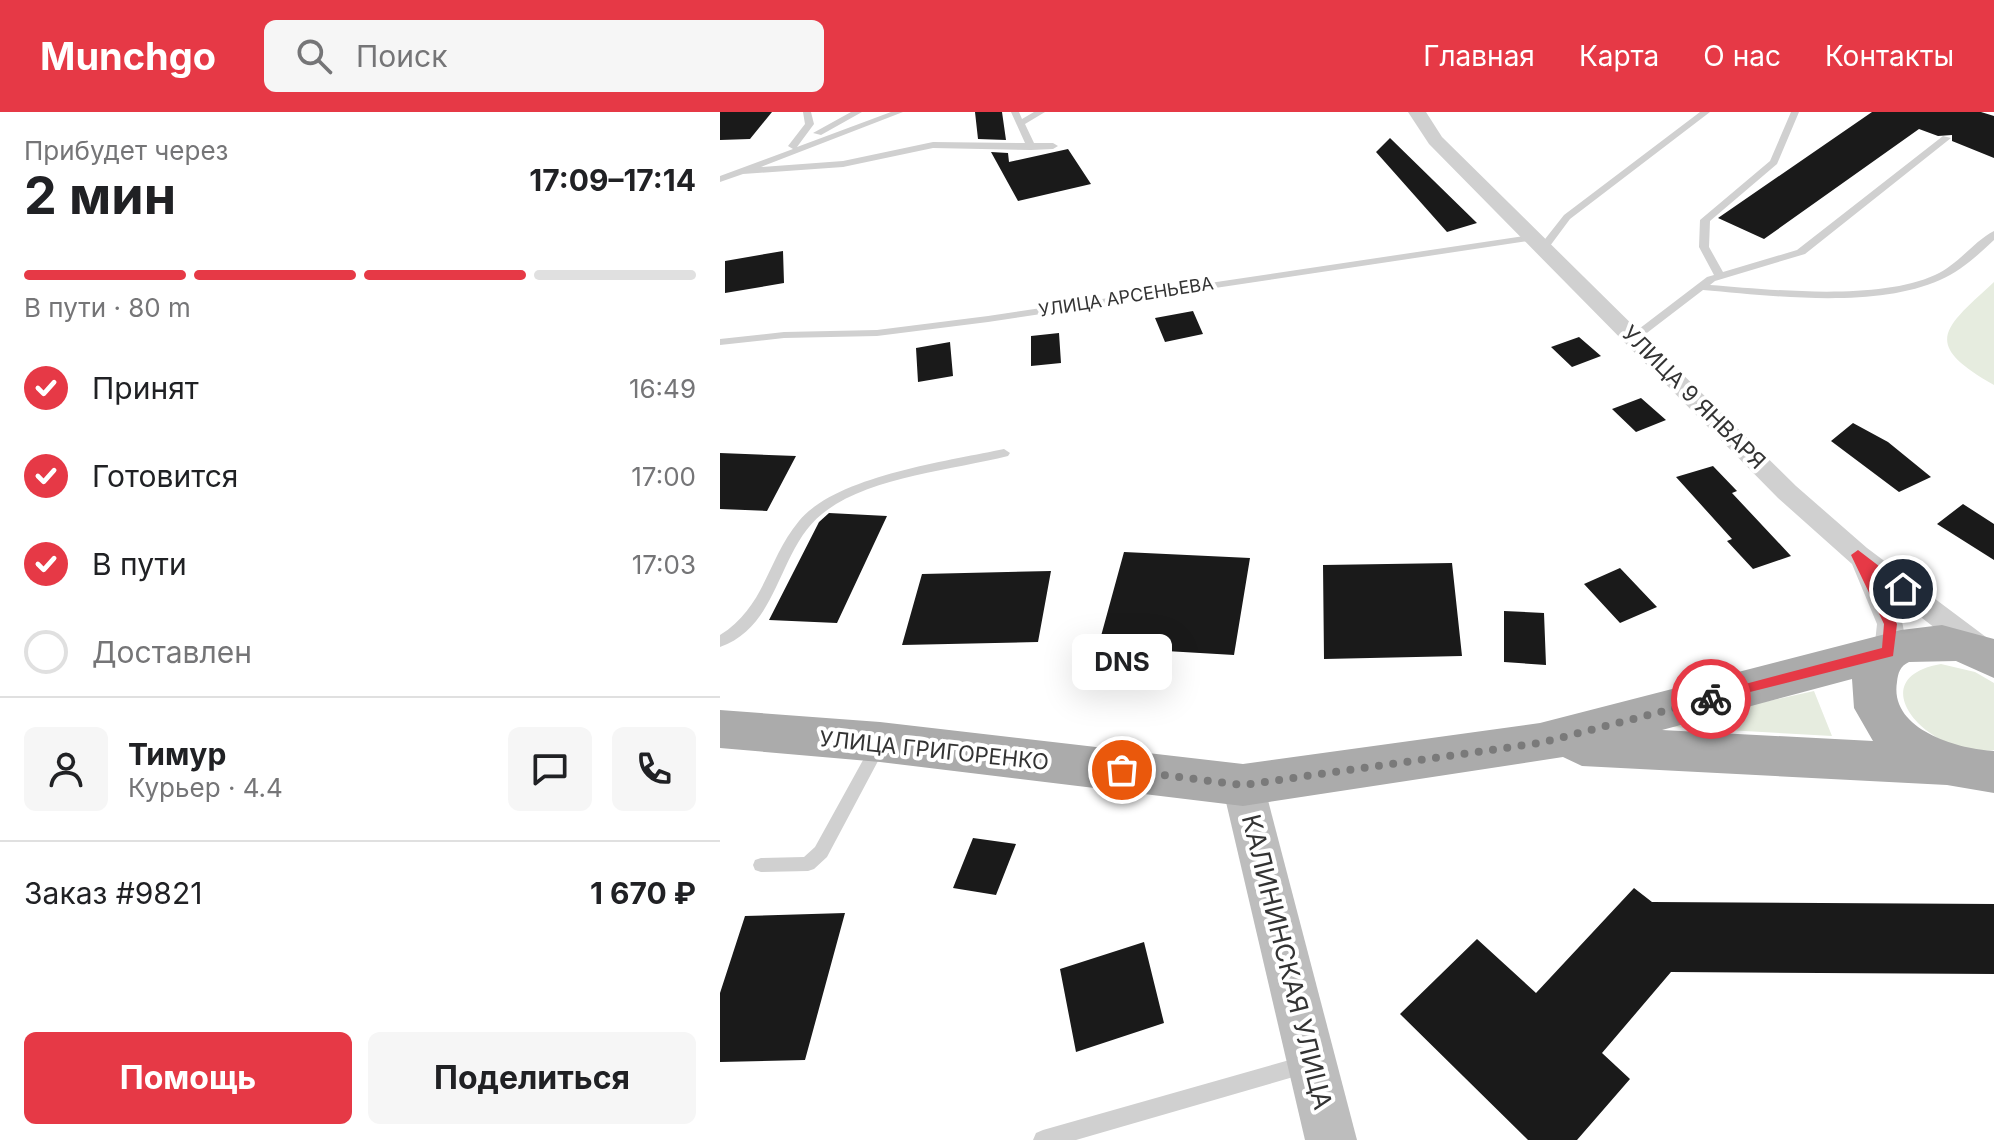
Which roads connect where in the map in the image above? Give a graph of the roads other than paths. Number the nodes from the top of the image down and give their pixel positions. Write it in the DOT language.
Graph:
graph roads {
  1 [pos="807,112"];
  2 [pos="842,112"];
  3 [pos="858,112"];
  4 [pos="899,112"];
  5 [pos="1015,112"];
  6 [pos="1041,112"];
  7 [pos="1417,112"];
  8 [pos="1706,112"];
  9 [pos="1795,112"];
  10 [pos="810,124"];
  11 [pos="1019,124"];
  12 [pos="1946,138"];
  13 [pos="793,146"];
  14 [pos="1053,146"];
  15 [pos="1031,147"];
  16 [pos="743,171"];
  17 [pos="720,179"];
  18 [pos="1994,234"];
  19 [pos="1537,243"];
  20 [pos="1720,276"];
  21 [pos="1701,287"];
  22 [pos="1635,337"];
  23 [pos="720,342"];
  24 [pos="1004,453"];
  25 [pos="1858,555"];
  26 [pos="720,642"];
  27 [pos="1888,652"];
  28 [pos="1994,659"];
  29 [pos="720,729"];
  30 [pos="880,742"];
  31 [pos="1540,743"];
  32 [pos="1980,769"];
  33 [pos="1243,785"];
  34 [pos="761,865"];
  35 [pos="1311,1063"];
  36 [pos="1043,1140"];
  37 [pos="1331,1140"];
  1 -- 10 [label="lane"];
  2 -- 10 [label="lane"];
  3 -- 13 [label="lane"];
  4 -- 16 [label="lane"];
  5 -- 11 [label="lane"];
  6 -- 11 [label="lane"];
  7 -- 19 [label="street, УЛИЦА 9 ЯНВАРЯ"];
  8 -- 19 [label="lane"];
  9 -- 20 [label="lane"];
  10 -- 13 [label="lane"];
  11 -- 15 [label="lane"];
  12 -- 20 [label="lane"];
  13 -- 16 [label="lane"];
  14 -- 15 [label="lane"];
  15 -- 16 [label="lane"];
  16 -- 17 [label="lane"];
  18 -- 21 [label="lane"];
  19 -- 22 [label="street, УЛИЦА 9 ЯНВАРЯ"];
  19 -- 23 [label="lane, УЛИЦА АРСЕНЬЕВА"];
  20 -- 21 [label="lane"];
  21 -- 22 [label="lane"];
  22 -- 25 [label="street, УЛИЦА 9 ЯНВАРЯ"];
  24 -- 26 [label="lane"];
  25 -- 27 [label="street"];
  25 -- 28 [label="street, УЛИЦА 9 ЯНВАРЯ"];
  27 -- 28 [label="main road"];
  27 -- 31 [label="main road"];
  27 -- 32 [label="main road"];
  29 -- 30 [label="main road, УЛИЦА ГРИГОРЕНКО"];
  30 -- 33 [label="main road, УЛИЦА ГРИГОРЕНКО"];
  30 -- 34 [label="lane"];
  31 -- 32 [label="main road"];
  31 -- 33 [label="main road, УЛИЦА ГРИГОРЕНКО"];
  33 -- 35 [label="main road, КАЛИНИНСКАЯ УЛИЦА"];
  35 -- 36 [label="lane"];
  35 -- 37 [label="main road, КАЛИНИНСКАЯ УЛИЦА"];
}
